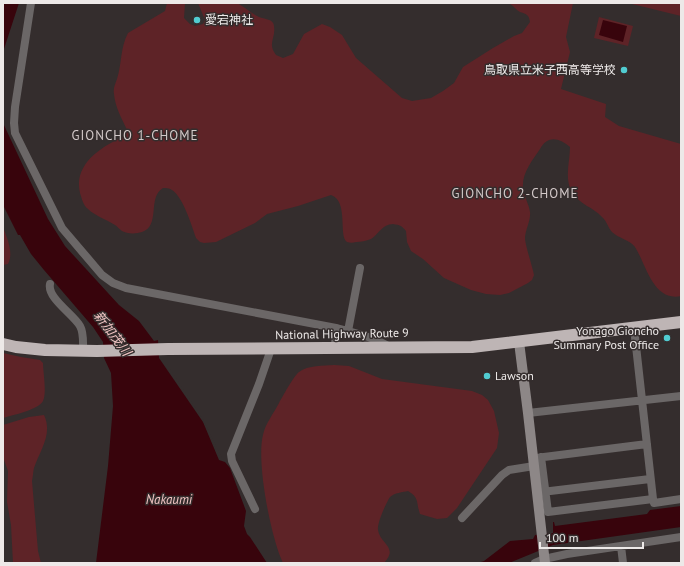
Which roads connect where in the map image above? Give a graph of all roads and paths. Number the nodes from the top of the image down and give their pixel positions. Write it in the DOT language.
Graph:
graph roads {
  1 [pos="31,3"];
  2 [pos="360,268"];
  3 [pos="50,284"];
  4 [pos="681,322"];
  5 [pos="336,328"];
  6 [pos="634,328"];
  7 [pos="348,331"];
  8 [pos="519,342"];
  9 [pos="3,344"];
  10 [pos="335,348"];
  11 [pos="391,348"];
  12 [pos="271,349"];
  13 [pos="83,351"];
  14 [pos="681,396"];
  15 [pos="642,401"];
  16 [pos="528,413"];
  17 [pos="646,444"];
  18 [pos="536,460"];
  19 [pos="650,479"];
  20 [pos="541,492"];
  21 [pos="653,499"];
  22 [pos="681,499"];
  23 [pos="256,509"];
  24 [pos="462,518"];
  25 [pos="681,537"];
  26 [pos="621,546"];
  27 [pos="542,559"];
  28 [pos="623,563"];
  1 -- 5 [label="street"];
  2 -- 7 [label="street"];
  3 -- 13 [label="street"];
  4 -- 6 [label="highway, National Highway Route 9"];
  5 -- 7 [label="street"];
  5 -- 10 [label="street"];
  6 -- 8 [label="highway, National Highway Route 9"];
  6 -- 15 [label="street"];
  7 -- 11 [label="street"];
  8 -- 11 [label="highway, National Highway Route 9"];
  8 -- 16 [label="street"];
  9 -- 13 [label="highway, National Highway Route 9"];
  10 -- 11 [label="highway, National Highway Route 9"];
  10 -- 12 [label="highway, National Highway Route 9"];
  12 -- 13 [label="highway, National Highway Route 9"];
  12 -- 23 [label="street"];
  14 -- 15 [label="street"];
  15 -- 16 [label="street"];
  15 -- 17 [label="street"];
  16 -- 18 [label="street"];
  17 -- 18 [label="street"];
  17 -- 19 [label="street"];
  18 -- 20 [label="street"];
  18 -- 24 [label="street"];
  19 -- 20 [label="street"];
  19 -- 21 [label="street"];
  20 -- 21 [label="street"];
  20 -- 27 [label="street"];
  21 -- 22 [label="street"];
  25 -- 26 [label="street"];
  26 -- 27 [label="street"];
  26 -- 28 [label="street"];
}
